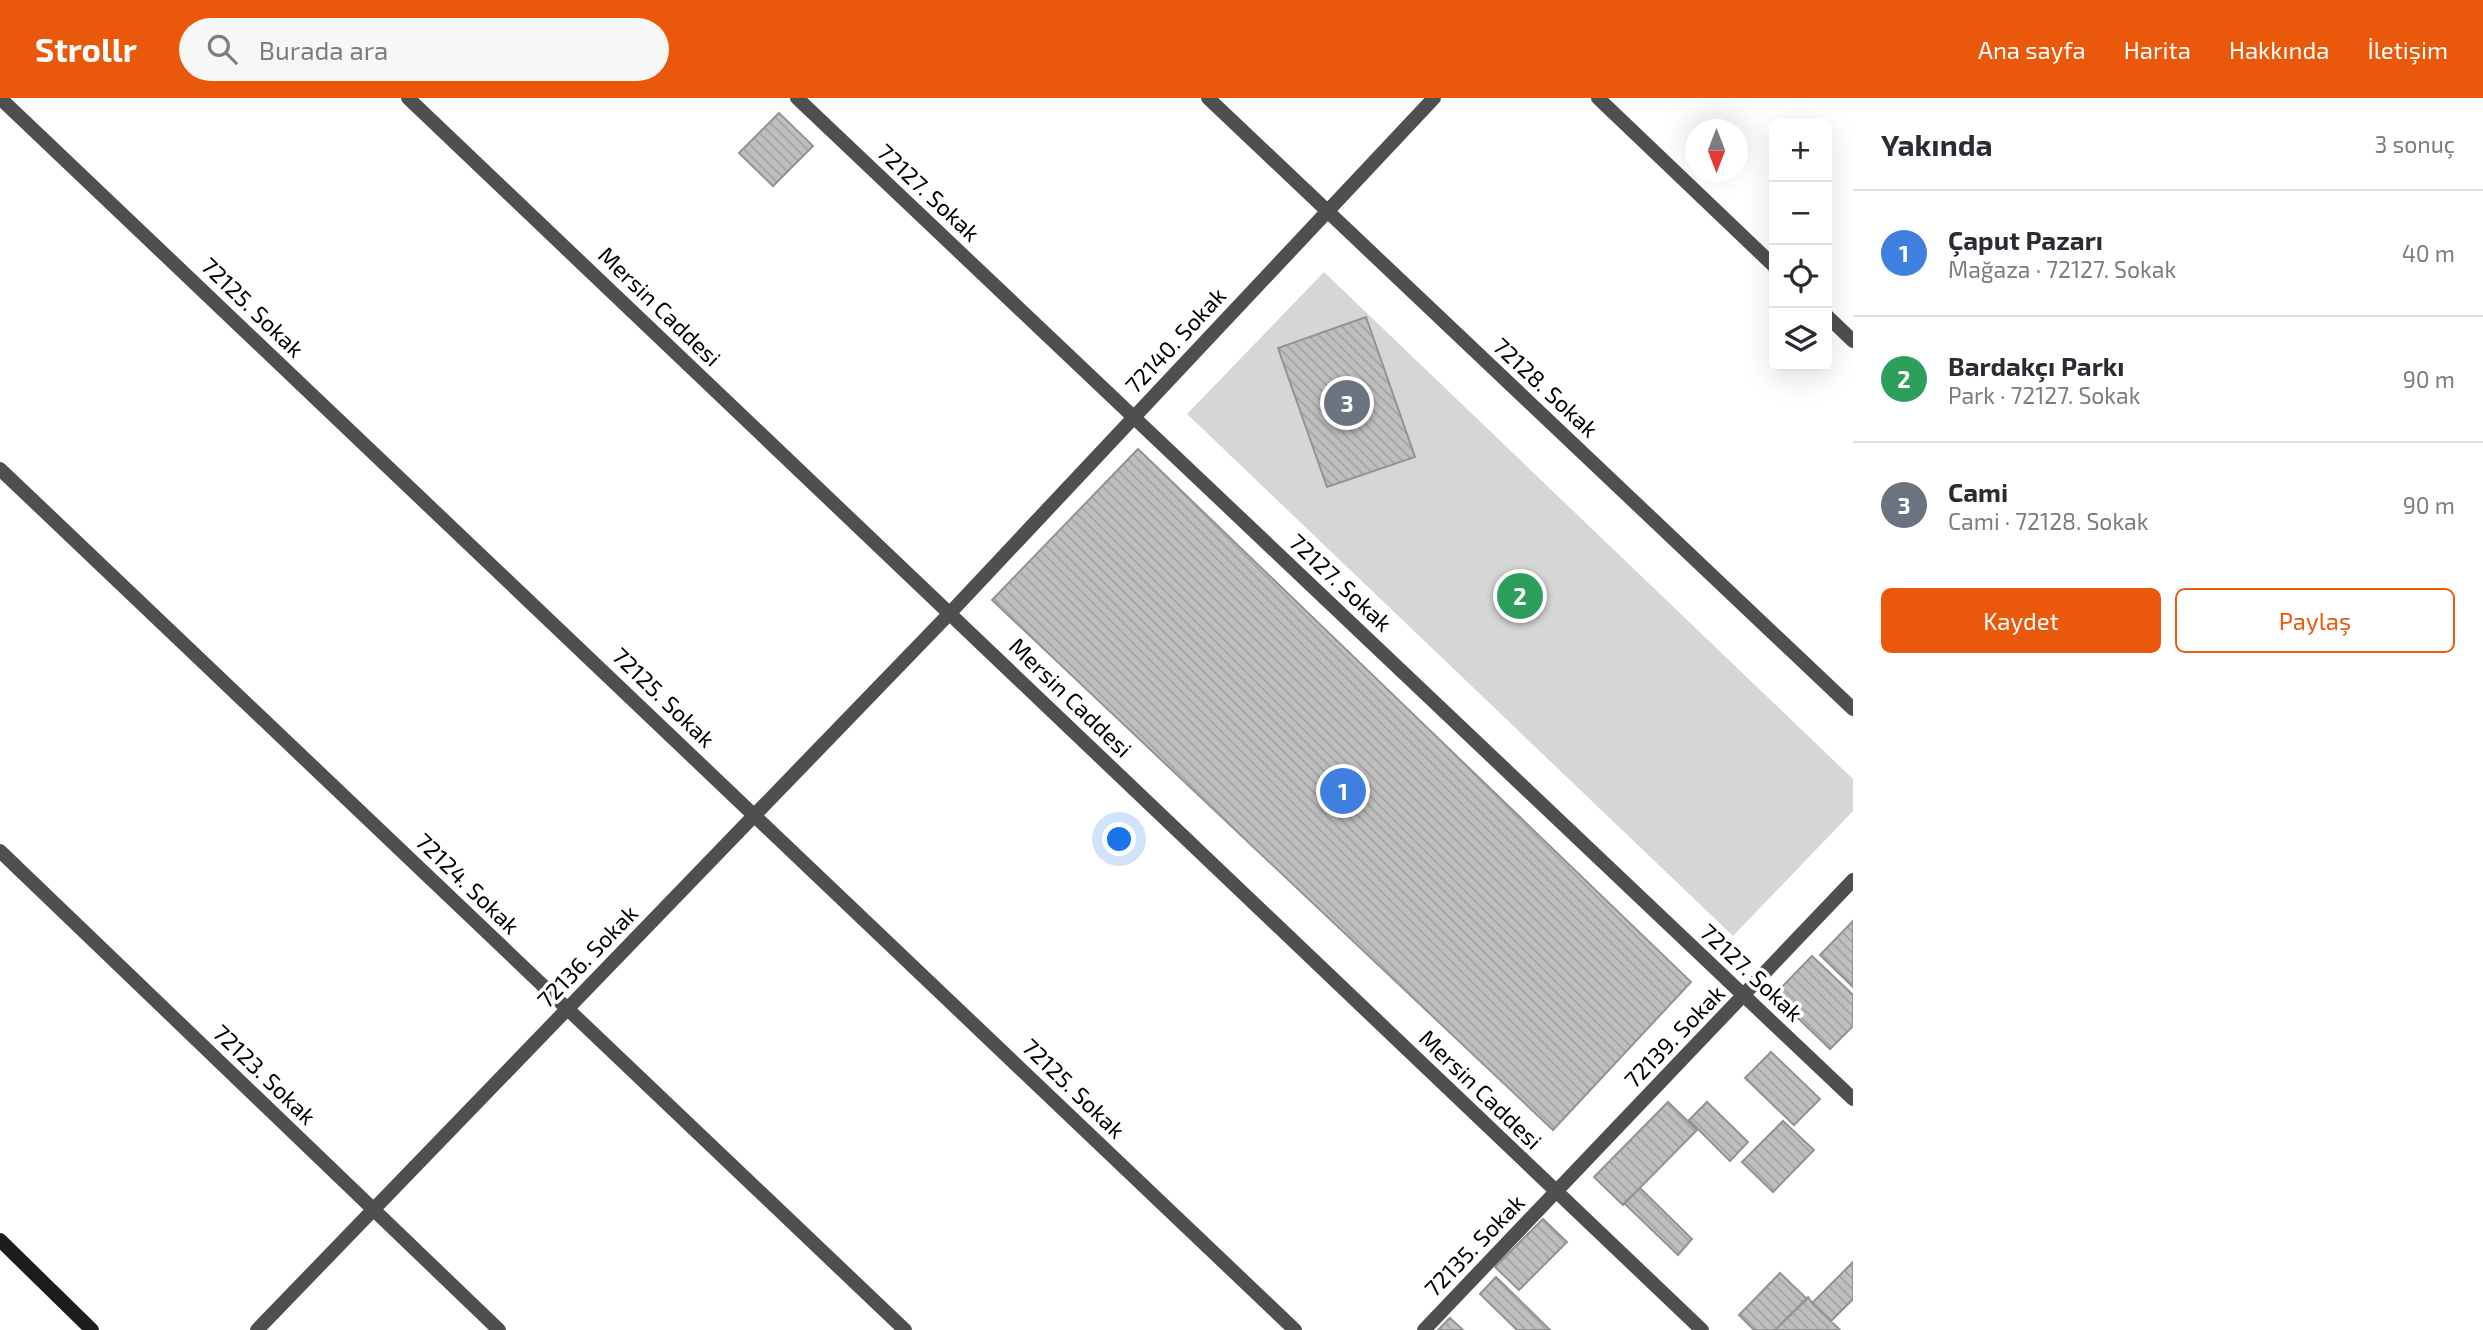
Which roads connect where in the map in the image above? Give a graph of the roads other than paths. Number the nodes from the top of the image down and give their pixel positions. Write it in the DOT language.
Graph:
graph roads {
  1 [pos="1,98"];
  2 [pos="408,98"];
  3 [pos="797,98"];
  4 [pos="1208,98"];
  5 [pos="1434,98"];
  6 [pos="1598,98"];
  7 [pos="1327,211"];
  8 [pos="1769,261"];
  9 [pos="1832,321"];
  10 [pos="1853,341"];
  11 [pos="1134,417"];
  12 [pos="0,469"];
  13 [pos="950,614"];
  14 [pos="1853,709"];
  15 [pos="754,815"];
  16 [pos="0,851"];
  17 [pos="1853,880"];
  18 [pos="1744,995"];
  19 [pos="568,1009"];
  20 [pos="1853,1099"];
  21 [pos="1556,1192"];
  22 [pos="374,1210"];
  23 [pos="0,1240"];
  24 [pos="92,1330"];
  25 [pos="257,1330"];
  26 [pos="499,1330"];
  27 [pos="905,1330"];
  28 [pos="1295,1330"];
  29 [pos="1424,1330"];
  30 [pos="1702,1330"];
  1 -- 15 [label="street, 72125. Sokak"];
  2 -- 13 [label="street, Mersin Caddesi"];
  3 -- 11 [label="street, 72127. Sokak"];
  4 -- 7 [label="street, 72128. Sokak"];
  5 -- 7 [label="street, 72140. Sokak"];
  6 -- 8 [label="street"];
  7 -- 11 [label="street, 72140. Sokak"];
  7 -- 14 [label="street, 72128. Sokak"];
  9 -- 10 [label="street"];
  11 -- 13 [label="street, 72140. Sokak"];
  11 -- 18 [label="street, 72127. Sokak"];
  12 -- 19 [label="street, 72124. Sokak"];
  13 -- 15 [label="street, 72136. Sokak"];
  13 -- 21 [label="street, Mersin Caddesi"];
  15 -- 19 [label="street, 72136. Sokak"];
  15 -- 28 [label="street, 72125. Sokak"];
  16 -- 22 [label="street, 72123. Sokak"];
  17 -- 18 [label="street, 72139. Sokak"];
  18 -- 20 [label="street, 72127. Sokak"];
  18 -- 21 [label="street, 72139. Sokak"];
  19 -- 22 [label="street, 72136. Sokak"];
  19 -- 27 [label="street, 72124. Sokak"];
  21 -- 29 [label="street, 72135. Sokak"];
  21 -- 30 [label="street, Mersin Caddesi"];
  22 -- 25 [label="street, 72136. Sokak"];
  22 -- 26 [label="street, 72123. Sokak"];
  23 -- 24 [label="street"];
}
